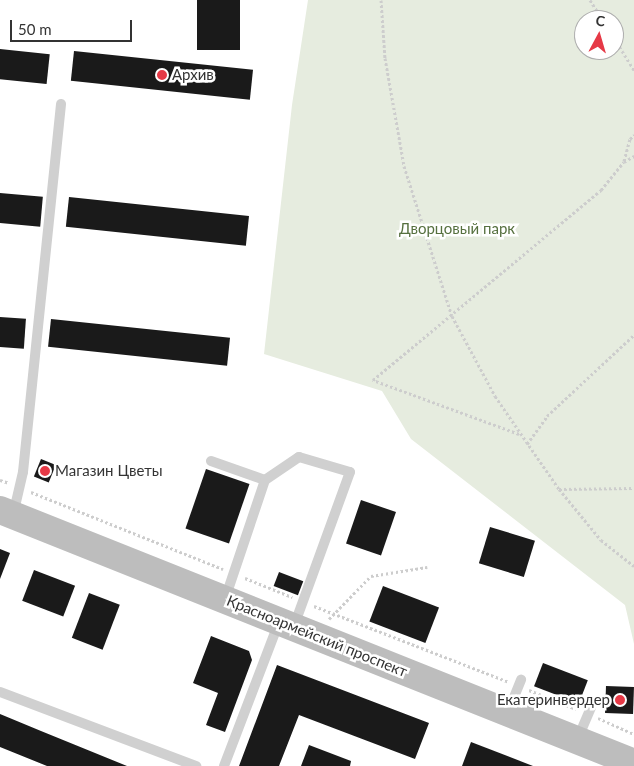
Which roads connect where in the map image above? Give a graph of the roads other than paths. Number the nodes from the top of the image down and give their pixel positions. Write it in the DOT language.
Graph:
graph roads {
  1 [pos="61,104"];
  2 [pos="211,461"];
  3 [pos="265,480"];
  4 [pos="6,513"];
  5 [pos="224,600"];
  6 [pos="296,628"];
  7 [pos="520,683"];
  8 [pos="0,692"];
  9 [pos="590,711"];
  10 [pos="508,712"];
  11 [pos="577,740"];
  12 [pos="634,763"];
  13 [pos="196,766"];
  14 [pos="224,766"];
  1 -- 4 [label="lane"];
  2 -- 3 [label="lane"];
  3 -- 5 [label="lane"];
  3 -- 6 [label="lane"];
  4 -- 5 [label="main road, Красноармейский проспект"];
  5 -- 6 [label="main road, Красноармейский проспект"];
  6 -- 10 [label="main road, Красноармейский проспект"];
  6 -- 14 [label="lane"];
  7 -- 10 [label="lane"];
  8 -- 13 [label="lane"];
  9 -- 11 [label="lane"];
  10 -- 11 [label="main road, Красноармейский проспект"];
  11 -- 12 [label="main road, Красноармейский проспект"];
}
